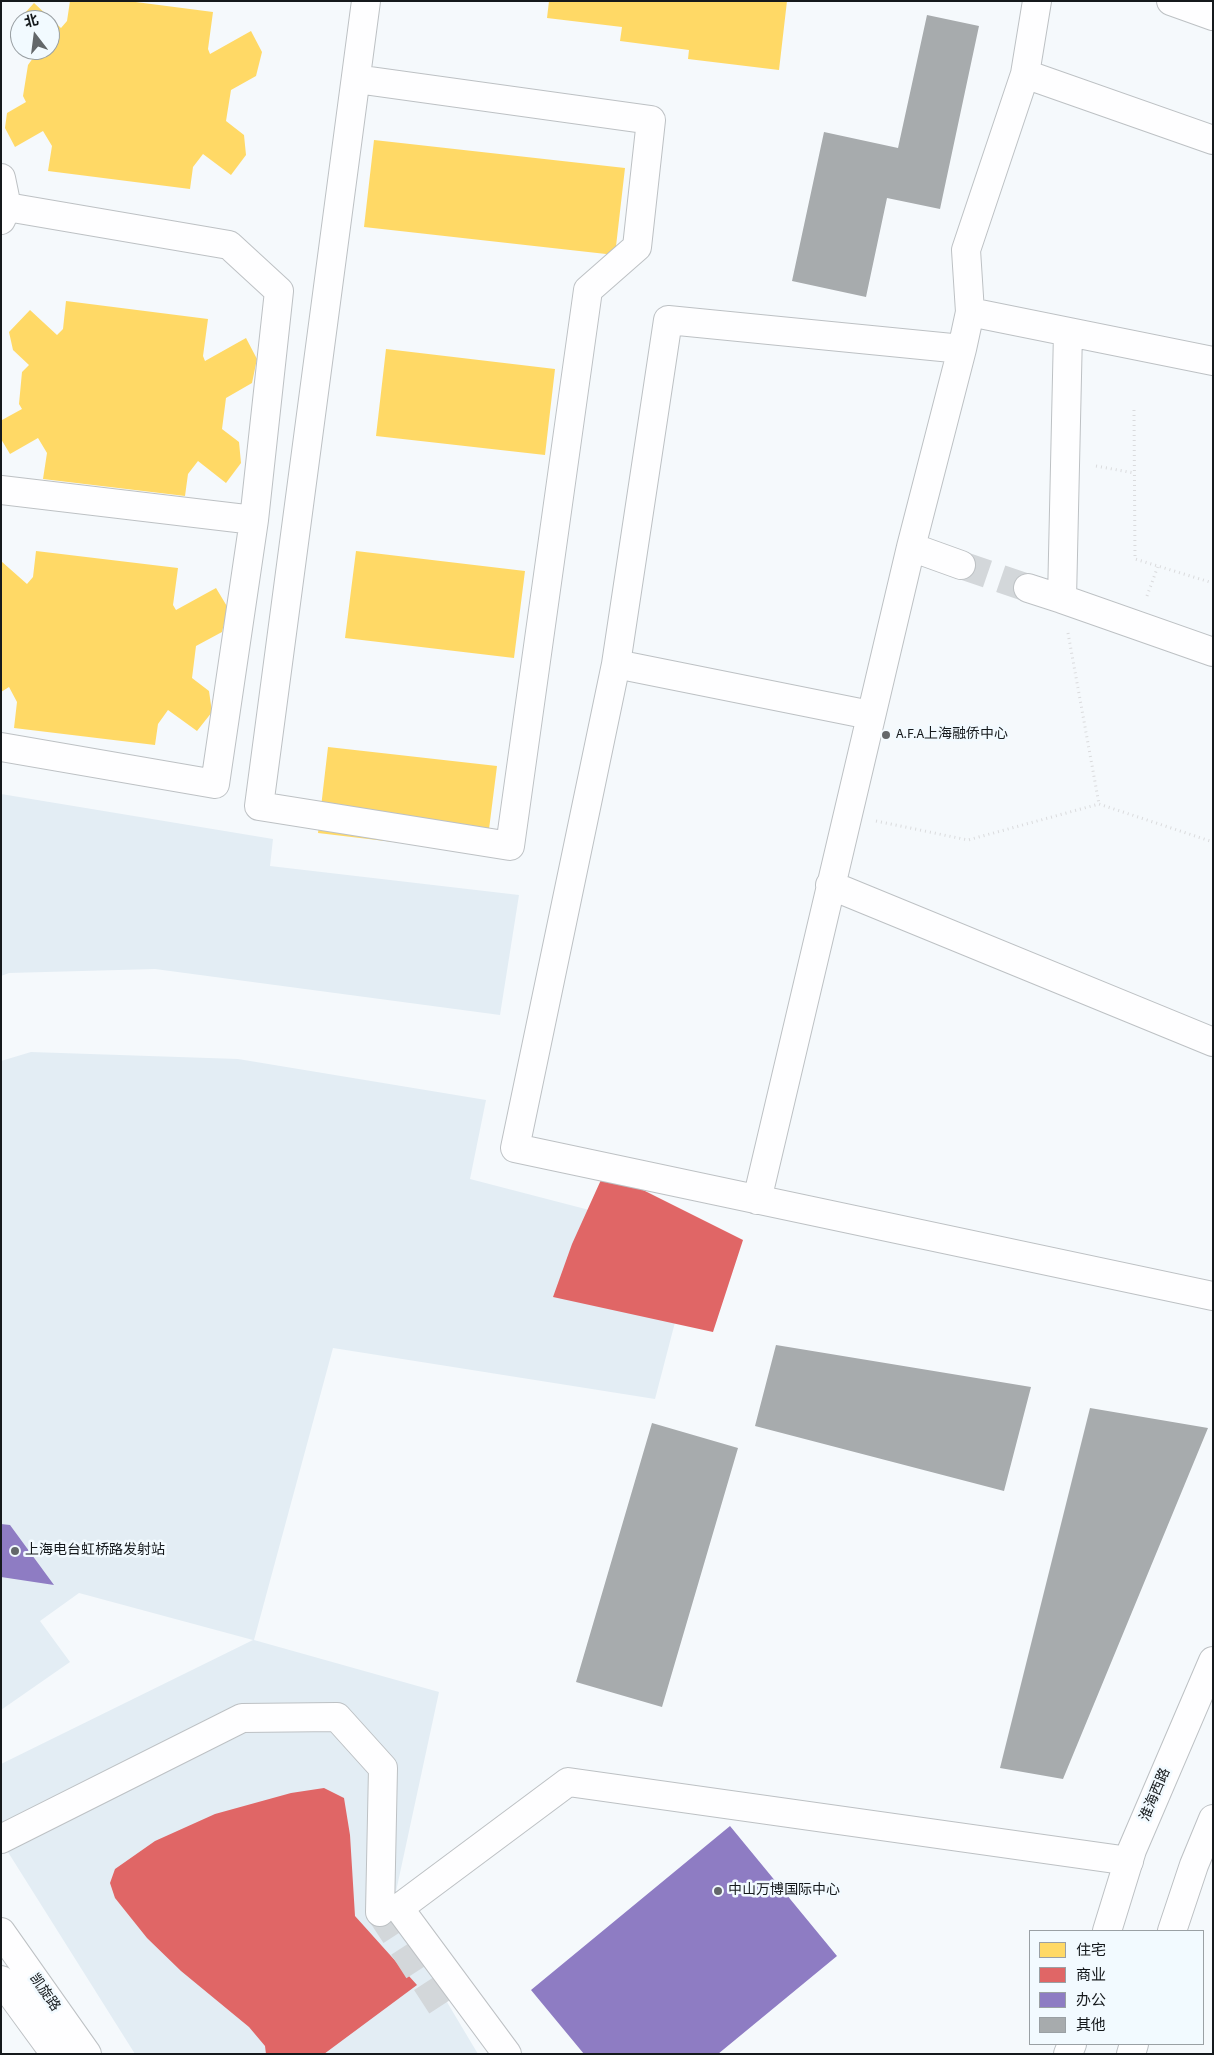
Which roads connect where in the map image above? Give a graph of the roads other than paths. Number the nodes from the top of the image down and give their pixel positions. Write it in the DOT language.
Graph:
graph roads {
  1 [pos="366,1"];
  2 [pos="1037,1"];
  3 [pos="1172,1"];
  4 [pos="1213,16"];
  5 [pos="1025,74"];
  6 [pos="356,79"];
  7 [pos="1213,140"];
  8 [pos="1,178"];
  9 [pos="4,214"];
  10 [pos="970,312"];
  11 [pos="1068,332"];
  12 [pos="962,349"];
  13 [pos="1213,361"];
  14 [pos="1,490"];
  15 [pos="254,520"];
  16 [pos="911,547"];
  17 [pos="961,565"];
  18 [pos="1028,588"];
  19 [pos="1062,599"];
  20 [pos="1213,652"];
  21 [pos="616,664"];
  22 [pos="870,715"];
  23 [pos="1,747"];
  24 [pos="830,885"];
  25 [pos="1213,1042"];
  26 [pos="757,1200"];
  27 [pos="1213,1296"];
  28 [pos="1213,1661"];
  29 [pos="1210,1834"];
  30 [pos="1,1839"];
  31 [pos="1129,1861"];
  32 [pos="380,1912"];
  33 [pos="1107,1930"];
  34 [pos="1172,1930"];
  35 [pos="1,1932"];
  36 [pos="1,1980"];
  37 [pos="55,2054"];
  38 [pos="87,2054"];
  39 [pos="507,2054"];
  1 -- 6 [label="street"];
  2 -- 5 [label="street"];
  3 -- 4 [label="street"];
  5 -- 7 [label="street"];
  5 -- 10 [label="street"];
  6 -- 6 [label="street"];
  8 -- 9 [label="street"];
  9 -- 15 [label="street"];
  10 -- 11 [label="street"];
  10 -- 12 [label="street"];
  11 -- 13 [label="street"];
  11 -- 19 [label="street"];
  12 -- 16 [label="street"];
  12 -- 21 [label="street"];
  14 -- 15 [label="street"];
  15 -- 23 [label="street"];
  16 -- 17 [label="street"];
  16 -- 22 [label="street"];
  18 -- 19 [label="street"];
  19 -- 20 [label="street"];
  21 -- 22 [label="street"];
  21 -- 26 [label="street"];
  22 -- 24 [label="street"];
  24 -- 25 [label="street"];
  24 -- 26 [label="street"];
  26 -- 27 [label="street"];
  28 -- 31 [label="street, 淮海西路"];
  29 -- 34 [label="street"];
  30 -- 32 [label="street"];
  31 -- 33 [label="street, 淮海西路"];
  31 -- 39 [label="street"];
  35 -- 38 [label="street, 凯旋路"];
  36 -- 37 [label="street, 凯旋路"];
}
